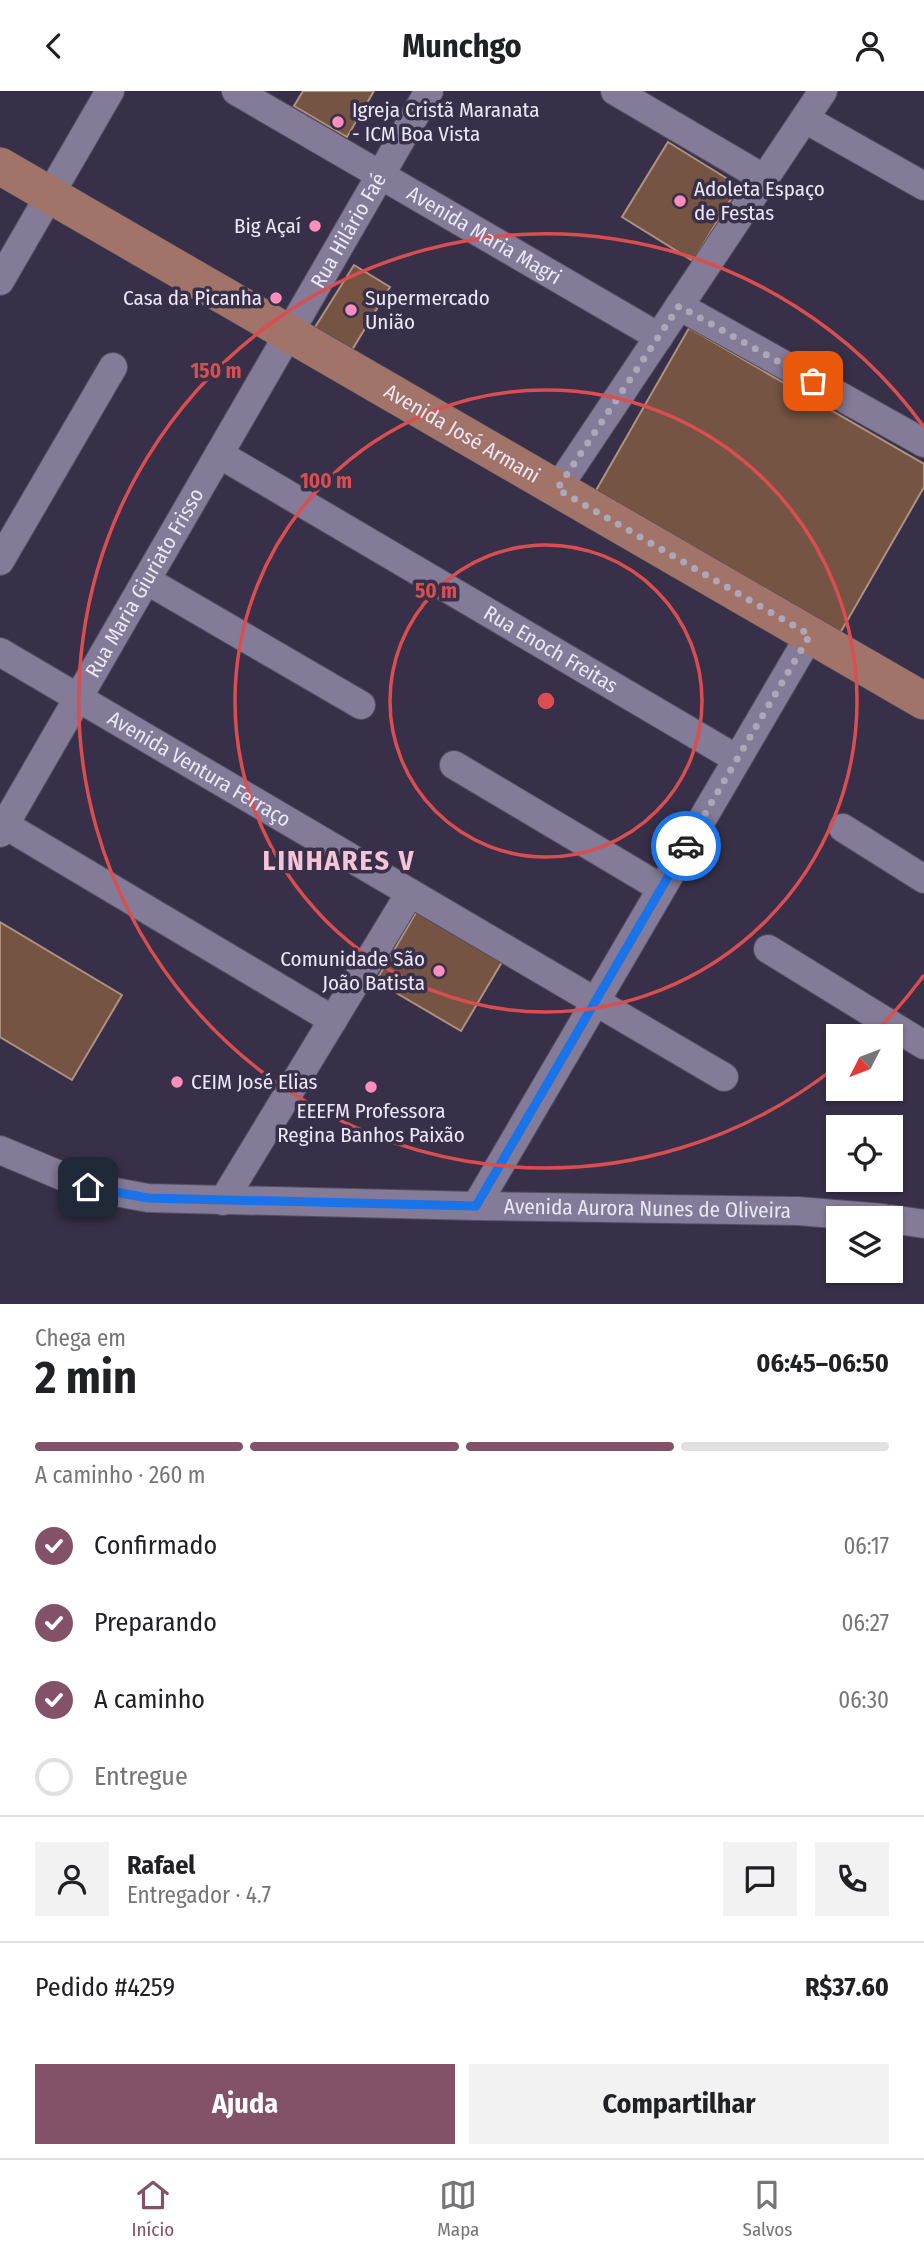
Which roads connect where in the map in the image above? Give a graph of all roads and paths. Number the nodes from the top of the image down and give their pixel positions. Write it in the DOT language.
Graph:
graph roads {
  1 [pos="110,91"];
  2 [pos="236,91"];
  3 [pos="429,91"];
  4 [pos="615,91"];
  5 [pos="824,91"];
  6 [pos="805,119"];
  7 [pos="0,166"];
  8 [pos="380,175"];
  9 [pos="765,179"];
  10 [pos="924,186"];
  11 [pos="50,195"];
  12 [pos="0,281"];
  13 [pos="679,306"];
  14 [pos="289,333"];
  15 [pos="659,337"];
  16 [pos="113,367"];
  17 [pos="924,443"];
  18 [pos="219,454"];
  19 [pos="557,489"];
  20 [pos="0,561"];
  21 [pos="146,580"];
  22 [pos="810,635"];
  23 [pos="0,652"];
  24 [pos="78,698"];
  25 [pos="924,701"];
  26 [pos="361,705"];
  27 [pos="737,759"];
  28 [pos="454,765"];
  29 [pos="1,827"];
  30 [pos="843,828"];
  31 [pos="924,879"];
  32 [pos="662,888"];
  33 [pos="410,893"];
  34 [pos="768,949"];
  35 [pos="596,1002"];
  36 [pos="333,1020"];
  37 [pos="924,1045"];
  38 [pos="724,1077"];
  39 [pos="0,1150"];
  40 [pos="223,1201"];
  41 [pos="476,1206"];
  42 [pos="826,1213"];
  43 [pos="903,1221"];
  44 [pos="924,1224"];
  1 -- 11 [label="street"];
  2 -- 8 [label="street, Avenida Maria Magri"];
  3 -- 8 [label="street, Rua Hilário Faé"];
  4 -- 9 [label="street"];
  5 -- 6 [label="street"];
  6 -- 9 [label="street"];
  6 -- 10 [label="street"];
  7 -- 11 [label="main road, Avenida José Armani"];
  8 -- 14 [label="street, Rua Hilário Faé"];
  8 -- 15 [label="street, Avenida Maria Magri"];
  9 -- 13 [label="street"];
  11 -- 12 [label="street"];
  11 -- 14 [label="main road, Avenida José Armani"];
  13 -- 15 [label="street"];
  13 -- 17 [label="street"];
  14 -- 18 [label="street, Rua Maria Giuriato Frisso"];
  14 -- 19 [label="main road, Avenida José Armani"];
  15 -- 19 [label="street"];
  16 -- 20 [label="street"];
  18 -- 21 [label="street, Rua Maria Giuriato Frisso"];
  18 -- 27 [label="street, Rua Enoch Freitas"];
  19 -- 22 [label="main road, Avenida José Armani"];
  21 -- 24 [label="street, Rua Maria Giuriato Frisso"];
  21 -- 26 [label="street"];
  22 -- 25 [label="main road, Avenida José Armani"];
  22 -- 27 [label="street"];
  23 -- 24 [label="street, Avenida Ventura Ferraço"];
  24 -- 29 [label="street, Rua Maria Giuriato Frisso"];
  24 -- 33 [label="street, Avenida Ventura Ferraço"];
  27 -- 32 [label="street"];
  28 -- 32 [label="street"];
  29 -- 36 [label="street"];
  30 -- 31 [label="street"];
  32 -- 35 [label="street"];
  33 -- 35 [label="street, Avenida Ventura Ferraço"];
  33 -- 36 [label="street"];
  34 -- 37 [label="street"];
  35 -- 38 [label="street, Avenida Ventura Ferraço"];
  35 -- 41 [label="street"];
  36 -- 40 [label="street"];
  39 -- 40 [label="street, Avenida Aurora Nunes de Oliveira"];
  40 -- 41 [label="street, Avenida Aurora Nunes de Oliveira"];
  41 -- 42 [label="street, Avenida Aurora Nunes de Oliveira"];
  43 -- 44 [label="street"];
}
